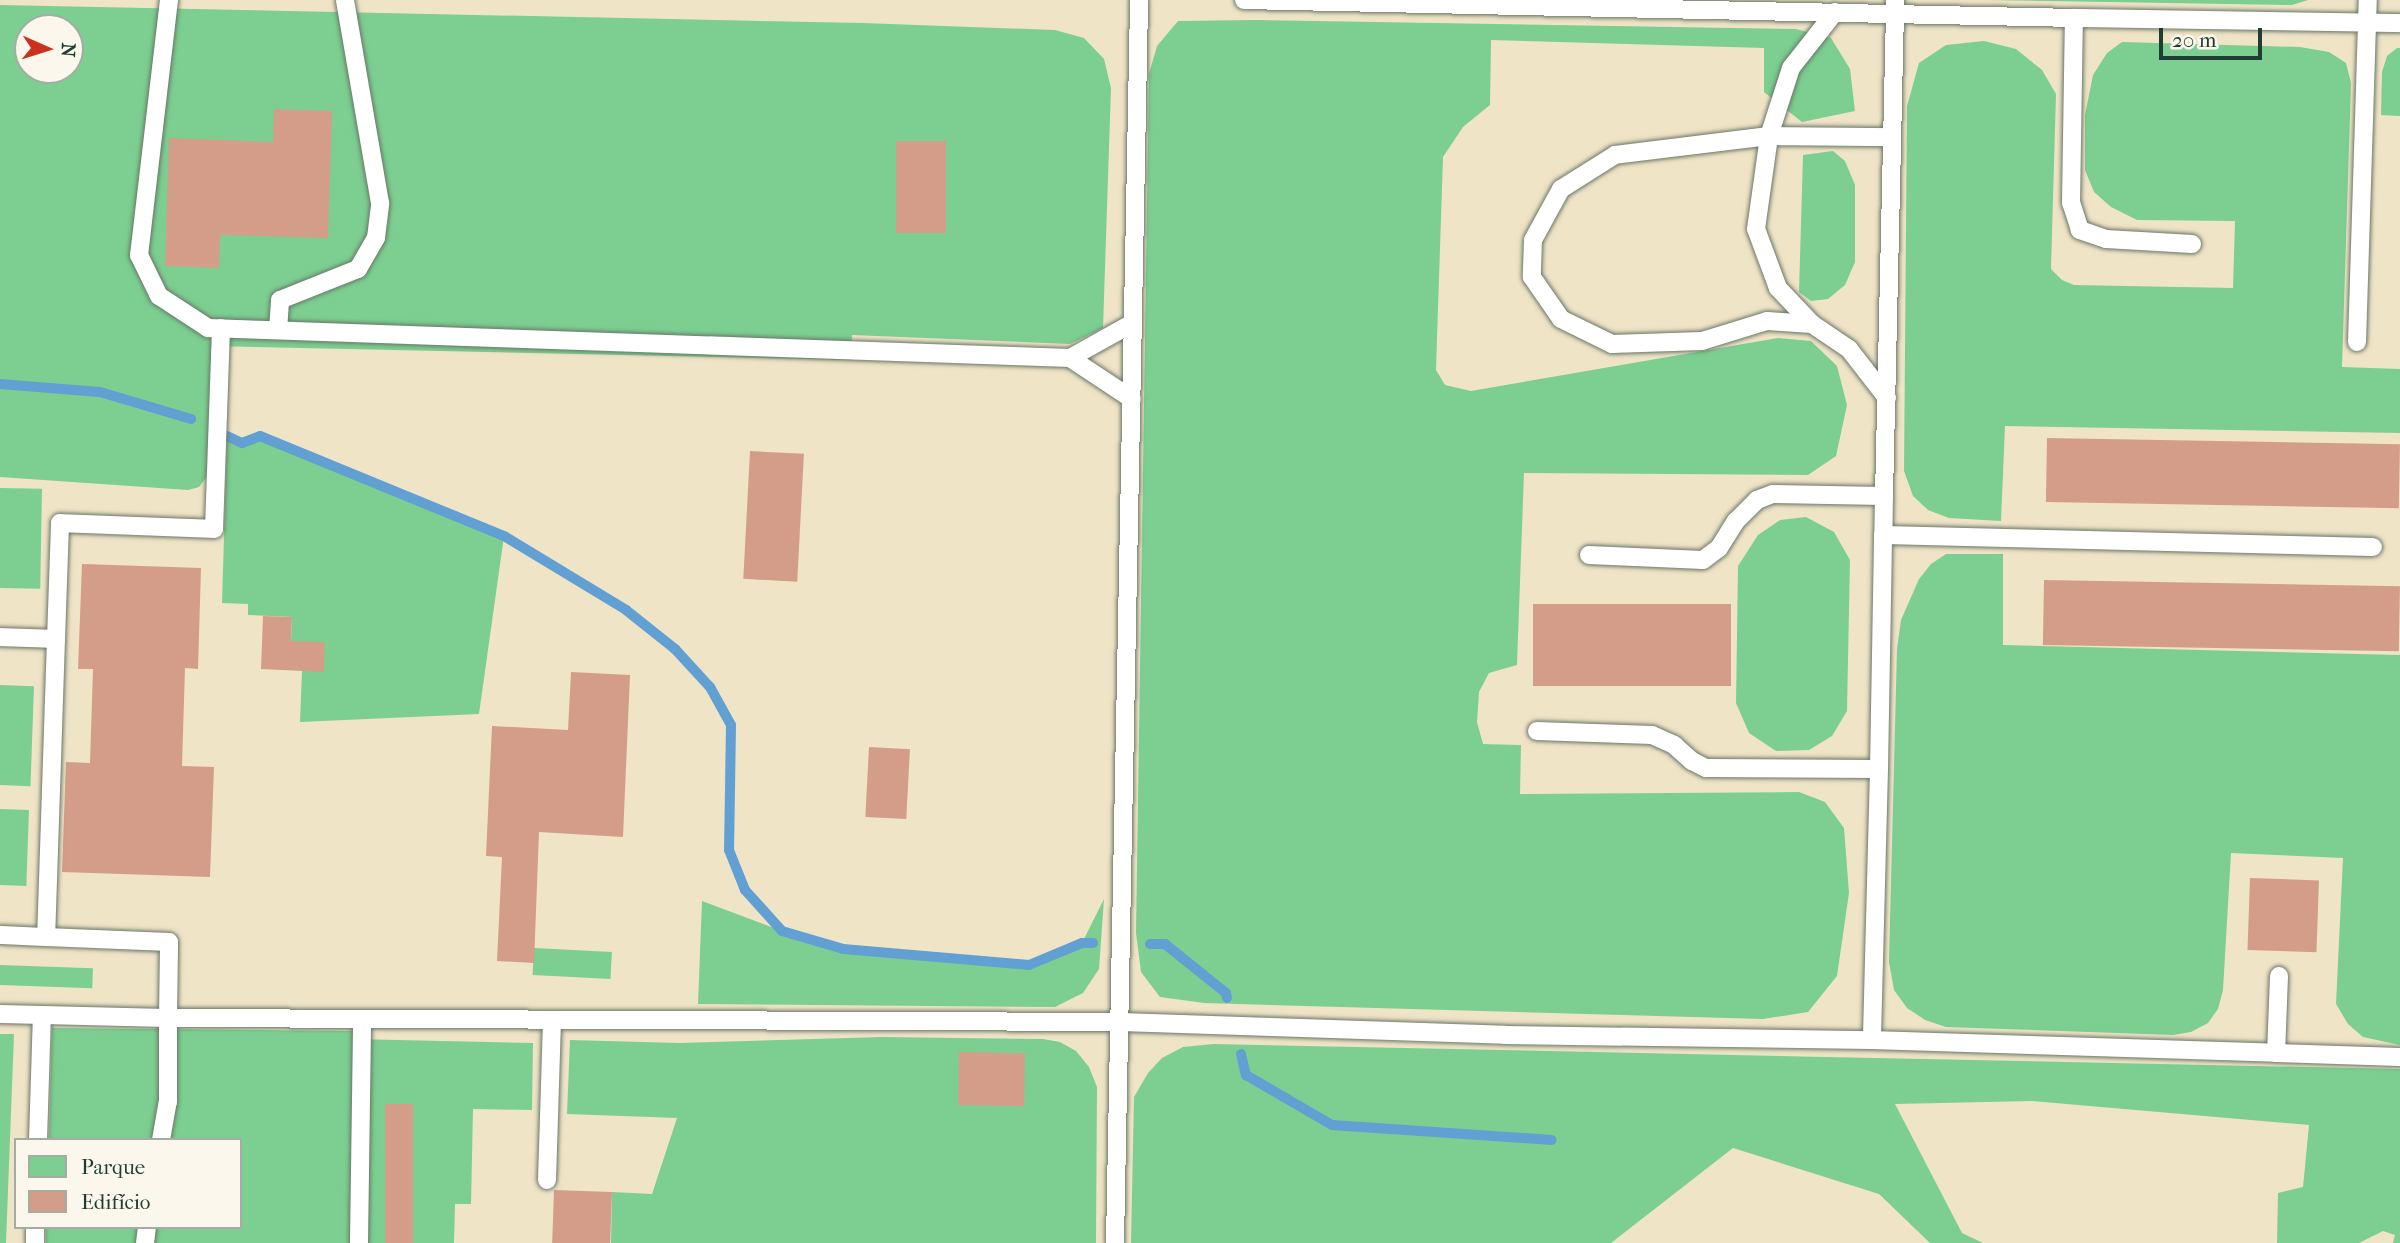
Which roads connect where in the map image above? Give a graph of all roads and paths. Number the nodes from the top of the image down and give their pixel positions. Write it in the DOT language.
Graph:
graph roads {
  1 [pos="169,0"];
  2 [pos="345,0"];
  3 [pos="1139,0"];
  4 [pos="1244,0"];
  5 [pos="2368,0"];
  6 [pos="1325,1"];
  7 [pos="1895,7"];
  8 [pos="1835,12"];
  9 [pos="2074,18"];
  10 [pos="2367,23"];
  11 [pos="2400,23"];
  12 [pos="1769,136"];
  13 [pos="1892,137"];
  14 [pos="2192,244"];
  15 [pos="1133,323"];
  16 [pos="1812,324"];
  17 [pos="221,328"];
  18 [pos="278,330"];
  19 [pos="2357,342"];
  20 [pos="1070,358"];
  21 [pos="1887,398"];
  22 [pos="1132,399"];
  23 [pos="1884,496"];
  24 [pos="1883,535"];
  25 [pos="2373,547"];
  26 [pos="1589,555"];
  27 [pos="0,637"];
  28 [pos="56,639"];
  29 [pos="1537,731"];
  30 [pos="1879,769"];
  31 [pos="0,935"];
  32 [pos="46,937"];
  33 [pos="2280,976"];
  34 [pos="0,1014"];
  35 [pos="42,1015"];
  36 [pos="168,1018"];
  37 [pos="362,1019"];
  38 [pos="552,1020"];
  39 [pos="1121,1022"];
  40 [pos="1872,1040"];
  41 [pos="2276,1054"];
  42 [pos="2400,1057"];
  43 [pos="38,1138"];
  44 [pos="161,1138"];
  45 [pos="547,1180"];
  46 [pos="359,1243"];
  47 [pos="1115,1243"];
  1 -- 17 [label="lane"];
  2 -- 18 [label="lane"];
  3 -- 15 [label="lane"];
  4 -- 6 [label="lane"];
  5 -- 10 [label="lane"];
  6 -- 8 [label="lane"];
  7 -- 8 [label="lane"];
  7 -- 9 [label="lane"];
  7 -- 13 [label="lane"];
  8 -- 12 [label="lane"];
  9 -- 10 [label="lane"];
  9 -- 14 [label="lane"];
  10 -- 11 [label="lane"];
  10 -- 19 [label="lane"];
  12 -- 13 [label="lane"];
  12 -- 16 [label="lane"];
  12 -- 16 [label="lane"];
  13 -- 21 [label="lane"];
  15 -- 20 [label="lane"];
  15 -- 22 [label="lane"];
  16 -- 21 [label="lane"];
  17 -- 18 [label="lane"];
  17 -- 28 [label="lane"];
  18 -- 20 [label="lane"];
  20 -- 22 [label="lane"];
  21 -- 23 [label="lane"];
  22 -- 39 [label="lane"];
  23 -- 24 [label="lane"];
  23 -- 26 [label="lane"];
  24 -- 25 [label="lane"];
  24 -- 30 [label="lane"];
  27 -- 28 [label="lane"];
  28 -- 32 [label="lane"];
  29 -- 30 [label="lane"];
  30 -- 40 [label="lane"];
  31 -- 32 [label="lane"];
  32 -- 36 [label="lane"];
  33 -- 41 [label="lane"];
  34 -- 35 [label="lane"];
  35 -- 36 [label="lane"];
  35 -- 43 [label="lane"];
  36 -- 37 [label="lane"];
  36 -- 44 [label="lane"];
  37 -- 38 [label="lane"];
  37 -- 46 [label="lane"];
  38 -- 39 [label="lane"];
  38 -- 45 [label="lane"];
  39 -- 40 [label="lane"];
  39 -- 47 [label="lane"];
  40 -- 41 [label="lane"];
  41 -- 42 [label="lane"];
}
